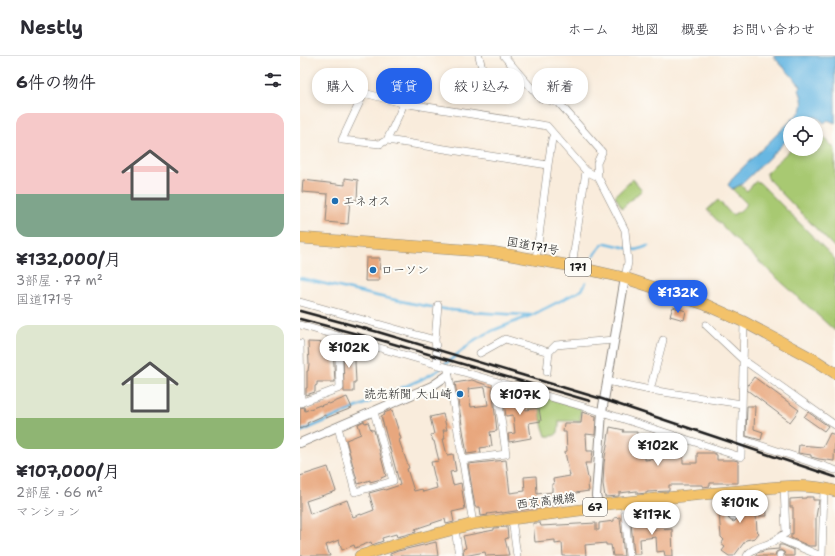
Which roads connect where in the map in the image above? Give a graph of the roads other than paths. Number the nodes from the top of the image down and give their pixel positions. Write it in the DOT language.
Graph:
graph roads {
  1 [pos="479,56"];
  2 [pos="504,56"];
  3 [pos="527,82"];
  4 [pos="376,95"];
  5 [pos="402,104"];
  6 [pos="408,104"];
  7 [pos="554,135"];
  8 [pos="387,140"];
  9 [pos="548,165"];
  10 [pos="586,171"];
  11 [pos="598,177"];
  12 [pos="300,238"];
  13 [pos="536,259"];
  14 [pos="572,266"];
  15 [pos="625,278"];
  16 [pos="300,302"];
  17 [pos="438,305"];
  18 [pos="744,322"];
  19 [pos="706,325"];
  20 [pos="300,326"];
  21 [pos="338,336"];
  22 [pos="436,340"];
  23 [pos="614,340"];
  24 [pos="663,340"];
  25 [pos="300,343"];
  26 [pos="549,352"];
  27 [pos="480,353"];
  28 [pos="742,358"];
  29 [pos="438,366"];
  30 [pos="448,372"];
  31 [pos="547,372"];
  32 [pos="835,373"];
  33 [pos="608,380"];
  34 [pos="496,382"];
  35 [pos="650,390"];
  36 [pos="301,403"];
  37 [pos="742,404"];
  38 [pos="374,412"];
  39 [pos="602,412"];
  40 [pos="835,424"];
  41 [pos="338,427"];
  42 [pos="741,439"];
  43 [pos="300,443"];
  44 [pos="462,460"];
  45 [pos="835,470"];
  46 [pos="784,487"];
  47 [pos="824,488"];
  48 [pos="835,491"];
  49 [pos="731,492"];
  50 [pos="624,502"];
  51 [pos="599,506"];
  52 [pos="733,517"];
  53 [pos="512,519"];
  54 [pos="473,524"];
  55 [pos="455,529"];
  56 [pos="778,538"];
  57 [pos="360,556"];
  58 [pos="459,556"];
  59 [pos="517,556"];
  60 [pos="629,556"];
  61 [pos="747,556"];
  62 [pos="821,556"];
  1 -- 3 [label="street"];
  2 -- 3 [label="street"];
  3 -- 11 [label="street"];
  4 -- 8 [label="street"];
  5 -- 8 [label="street"];
  6 -- 7 [label="street"];
  7 -- 9 [label="street"];
  7 -- 10 [label="street"];
  8 -- 9 [label="street"];
  9 -- 13 [label="street"];
  10 -- 11 [label="street"];
  10 -- 14 [label="street"];
  11 -- 15 [label="street"];
  12 -- 13 [label="main road, 国道171号 / 171"];
  13 -- 14 [label="main road, 国道171号 / 171"];
  14 -- 15 [label="main road, 国道171号 / 171"];
  15 -- 18 [label="main road, 国道171号 / 171"];
  15 -- 23 [label="street"];
  16 -- 22 [label="street"];
  17 -- 22 [label="street"];
  18 -- 28 [label="street"];
  18 -- 32 [label="main road, 国道171号 / 171"];
  19 -- 28 [label="street"];
  20 -- 21 [label="street"];
  21 -- 29 [label="street"];
  21 -- 36 [label="street"];
  22 -- 29 [label="street"];
  23 -- 26 [label="street"];
  23 -- 33 [label="street"];
  24 -- 35 [label="street"];
  25 -- 36 [label="street"];
  26 -- 27 [label="street"];
  26 -- 31 [label="street"];
  28 -- 37 [label="street"];
  28 -- 40 [label="street"];
  29 -- 30 [label="street"];
  30 -- 34 [label="street"];
  30 -- 38 [label="street"];
  30 -- 44 [label="street"];
  33 -- 35 [label="street"];
  33 -- 39 [label="street"];
  34 -- 39 [label="street"];
  34 -- 44 [label="street"];
  35 -- 37 [label="street"];
  37 -- 42 [label="street"];
  38 -- 41 [label="street"];
  38 -- 41 [label="street"];
  39 -- 42 [label="street"];
  39 -- 51 [label="street"];
  41 -- 43 [label="street"];
  42 -- 45 [label="street"];
  44 -- 54 [label="street"];
  46 -- 47 [label="main road, 西京高槻線 / 67"];
  46 -- 49 [label="main road, 西京高槻線 / 67"];
  46 -- 56 [label="street"];
  47 -- 48 [label="main road, 西京高槻線 / 67"];
  47 -- 62 [label="street"];
  49 -- 50 [label="main road, 西京高槻線 / 67"];
  49 -- 52 [label="street"];
  50 -- 51 [label="main road, 西京高槻線 / 67"];
  50 -- 60 [label="street"];
  51 -- 53 [label="main road, 西京高槻線 / 67"];
  53 -- 54 [label="main road, 西京高槻線 / 67"];
  53 -- 59 [label="street"];
  54 -- 55 [label="main road, 西京高槻線 / 67"];
  55 -- 57 [label="main road, 西京高槻線 / 67"];
  55 -- 58 [label="street"];
  56 -- 61 [label="street"];
  56 -- 62 [label="street"];
}
